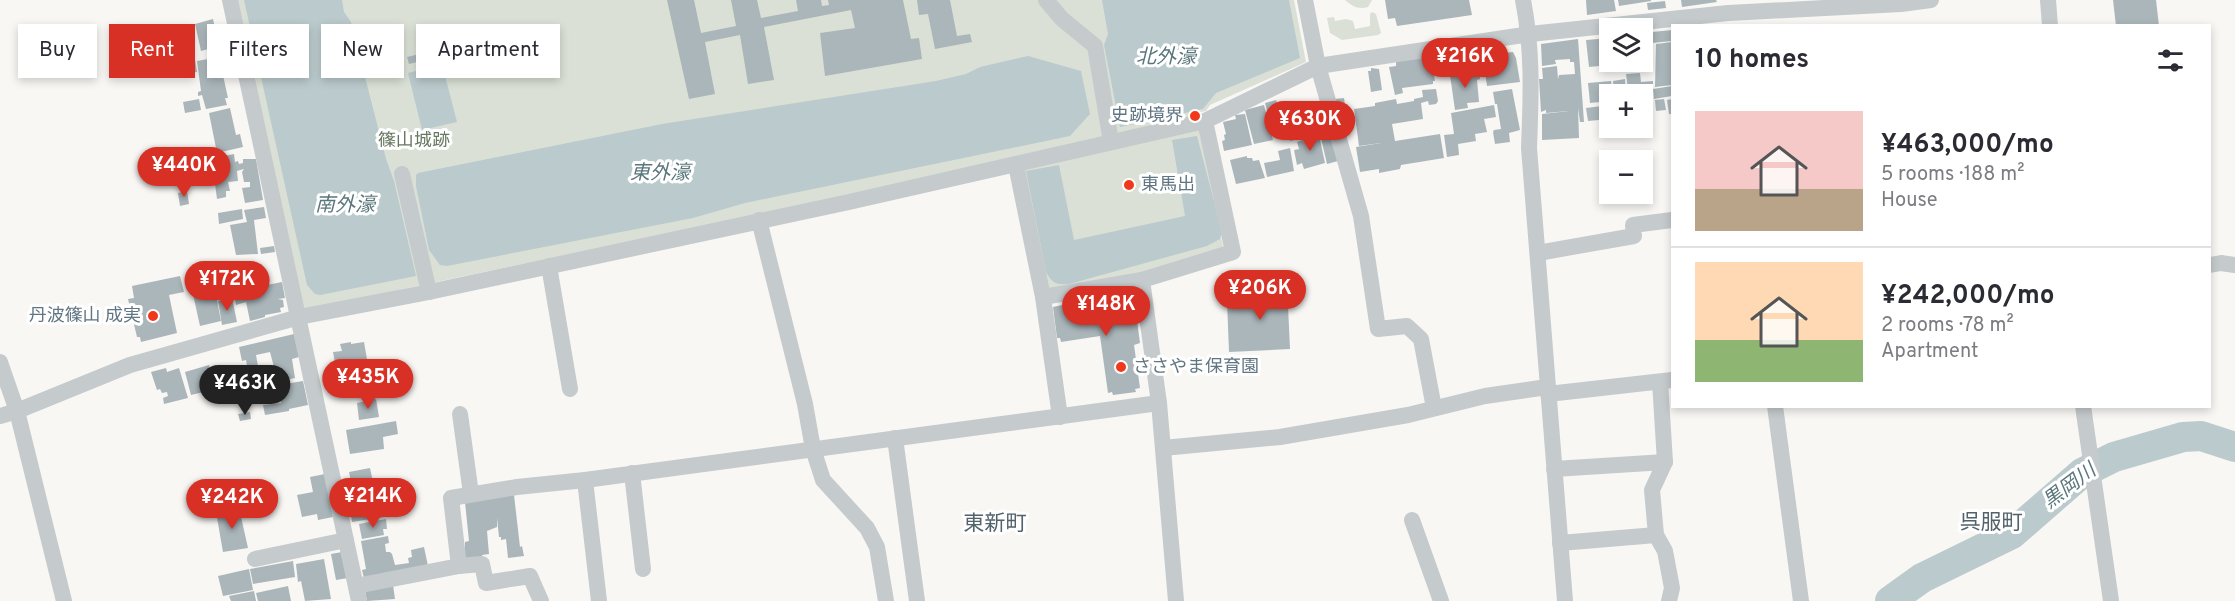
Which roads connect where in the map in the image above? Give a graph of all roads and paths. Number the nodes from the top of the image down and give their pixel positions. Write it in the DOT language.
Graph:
graph roads {
  1 [pos="230,0"];
  2 [pos="1046,0"];
  3 [pos="1305,0"];
  4 [pos="1523,0"];
  5 [pos="1931,0"];
  6 [pos="2048,0"];
  7 [pos="1728,13"];
  8 [pos="2050,24"];
  9 [pos="1530,34"];
  10 [pos="1318,66"];
  11 [pos="1204,121"];
  12 [pos="1111,142"];
  13 [pos="1016,165"];
  14 [pos="402,174"];
  15 [pos="759,220"];
  16 [pos="1671,220"];
  17 [pos="1538,253"];
  18 [pos="2211,265"];
  19 [pos="2235,265"];
  20 [pos="549,266"];
  21 [pos="1142,280"];
  22 [pos="429,292"];
  23 [pos="1043,297"];
  24 [pos="299,316"];
  25 [pos="0,362"];
  26 [pos="1666,381"];
  27 [pos="570,389"];
  28 [pos="1548,391"];
  29 [pos="1159,403"];
  30 [pos="1434,408"];
  31 [pos="1775,408"];
  32 [pos="2082,408"];
  33 [pos="17,411"];
  34 [pos="460,414"];
  35 [pos="0,416"];
  36 [pos="1060,417"];
  37 [pos="895,438"];
  38 [pos="813,448"];
  39 [pos="1163,448"];
  40 [pos="1665,462"];
  41 [pos="1554,469"];
  42 [pos="632,473"];
  43 [pos="585,480"];
  44 [pos="471,494"];
  45 [pos="1412,520"];
  46 [pos="1656,535"];
  47 [pos="346,540"];
  48 [pos="1560,543"];
  49 [pos="255,559"];
  50 [pos="459,566"];
  51 [pos="643,569"];
  52 [pos="358,593"];
  53 [pos="64,601"];
  54 [pos="541,601"];
  55 [pos="599,601"];
  56 [pos="886,601"];
  57 [pos="917,601"];
  58 [pos="1176,601"];
  59 [pos="1441,601"];
  60 [pos="1565,601"];
  61 [pos="1669,601"];
  62 [pos="1801,601"];
  63 [pos="2111,601"];
  1 -- 24 [label="street"];
  2 -- 12 [label="street"];
  3 -- 10 [label="street"];
  4 -- 9 [label="street"];
  5 -- 7 [label="street"];
  6 -- 8 [label="street"];
  7 -- 9 [label="street"];
  9 -- 10 [label="street"];
  9 -- 17 [label="street"];
  10 -- 11 [label="street"];
  10 -- 30 [label="street"];
  11 -- 12 [label="street"];
  11 -- 21 [label="street"];
  12 -- 13 [label="street"];
  13 -- 15 [label="street"];
  13 -- 23 [label="street"];
  14 -- 22 [label="street"];
  15 -- 20 [label="street"];
  15 -- 38 [label="street"];
  16 -- 17 [label="street"];
  17 -- 28 [label="street"];
  18 -- 19 [label="street"];
  20 -- 22 [label="street"];
  20 -- 27 [label="street"];
  21 -- 23 [label="street"];
  21 -- 29 [label="street"];
  22 -- 24 [label="street"];
  23 -- 36 [label="street"];
  24 -- 33 [label="street"];
  24 -- 47 [label="street"];
  25 -- 33 [label="street"];
  26 -- 28 [label="street"];
  26 -- 40 [label="street"];
  28 -- 30 [label="street"];
  28 -- 41 [label="street"];
  29 -- 36 [label="street"];
  29 -- 39 [label="street"];
  30 -- 39 [label="street"];
  31 -- 62 [label="street"];
  32 -- 63 [label="street"];
  33 -- 35 [label="street"];
  33 -- 53 [label="street"];
  34 -- 44 [label="street"];
  36 -- 37 [label="street"];
  37 -- 38 [label="street"];
  37 -- 57 [label="street"];
  38 -- 42 [label="street"];
  38 -- 56 [label="street"];
  39 -- 58 [label="street"];
  40 -- 41 [label="street"];
  40 -- 46 [label="street"];
  41 -- 48 [label="street"];
  42 -- 43 [label="street"];
  42 -- 51 [label="street"];
  43 -- 44 [label="street"];
  43 -- 55 [label="street"];
  44 -- 50 [label="street"];
  45 -- 59 [label="street"];
  46 -- 48 [label="street"];
  46 -- 61 [label="street"];
  47 -- 49 [label="street"];
  47 -- 52 [label="street"];
  48 -- 60 [label="street"];
  50 -- 52 [label="street"];
  50 -- 54 [label="street"];
}
